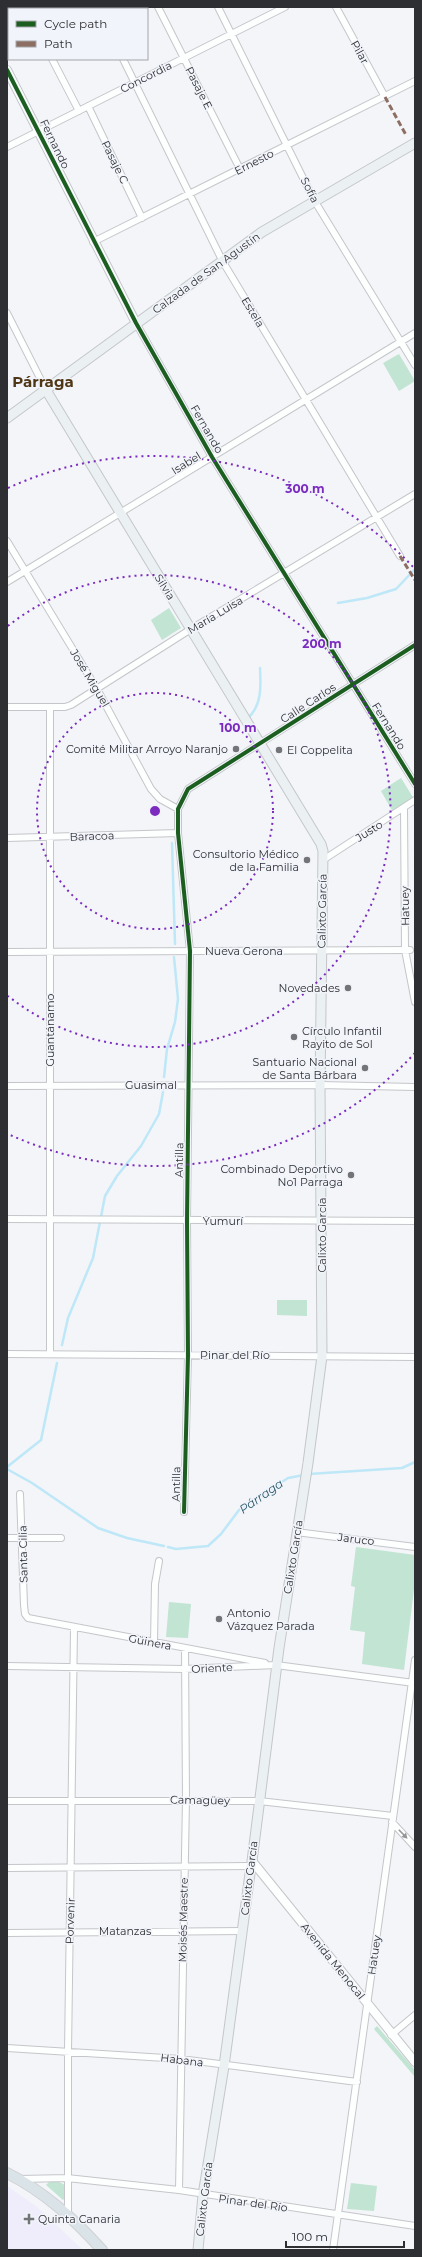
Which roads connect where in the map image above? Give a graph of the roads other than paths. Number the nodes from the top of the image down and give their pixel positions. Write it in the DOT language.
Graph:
graph roads {
  1 [pos="158,7"];
  2 [pos="218,7"];
  3 [pos="336,7"];
  4 [pos="281,8"];
  5 [pos="232,34"];
  6 [pos="184,58"];
  7 [pos="53,60"];
  8 [pos="124,60"];
  9 [pos="7,70"];
  10 [pos="415,81"];
  11 [pos="135,82"];
  12 [pos="385,97"];
  13 [pos="88,106"];
  14 [pos="79,111"];
  15 [pos="38,131"];
  16 [pos="412,144"];
  17 [pos="287,145"];
  18 [pos="7,147"];
  19 [pos="240,169"];
  20 [pos="190,194"];
  21 [pos="314,200"];
  22 [pos="142,218"];
  23 [pos="93,242"];
  24 [pos="223,262"];
  25 [pos="7,313"];
  26 [pos="136,323"];
  27 [pos="415,333"];
  28 [pos="401,342"];
  29 [pos="415,365"];
  30 [pos="46,390"];
  31 [pos="305,398"];
  32 [pos="7,418"];
  33 [pos="212,457"];
  34 [pos="415,494"];
  35 [pos="120,514"];
  36 [pos="377,517"];
  37 [pos="7,541"];
  38 [pos="400,556"];
  39 [pos="25,571"];
  40 [pos="284,573"];
  41 [pos="7,582"];
  42 [pos="191,629"];
  43 [pos="415,646"];
  44 [pos="352,686"];
  45 [pos="97,689"];
  46 [pos="7,707"];
  47 [pos="50,707"];
  48 [pos="259,745"];
  49 [pos="415,784"];
  50 [pos="415,800"];
  51 [pos="178,809"];
  52 [pos="404,809"];
  53 [pos="178,833"];
  54 [pos="50,837"];
  55 [pos="7,838"];
  56 [pos="323,860"];
  57 [pos="408,950"];
  58 [pos="50,951"];
  59 [pos="190,951"];
  60 [pos="321,951"];
  61 [pos="7,952"];
  62 [pos="415,1002"];
  63 [pos="189,1085"];
  64 [pos="320,1085"];
  65 [pos="7,1086"];
  66 [pos="50,1086"];
  67 [pos="415,1087"];
  68 [pos="7,1219"];
  69 [pos="50,1219"];
  70 [pos="322,1220"];
  71 [pos="187,1221"];
  72 [pos="415,1221"];
  73 [pos="7,1354"];
  74 [pos="50,1354"];
  75 [pos="188,1355"];
  76 [pos="322,1356"];
  77 [pos="415,1357"];
  78 [pos="20,1494"];
  79 [pos="184,1512"];
  80 [pos="296,1532"];
  81 [pos="7,1538"];
  82 [pos="23,1538"];
  83 [pos="61,1538"];
  84 [pos="415,1546"];
  85 [pos="159,1561"];
  86 [pos="25,1614"];
  87 [pos="74,1629"];
  88 [pos="154,1643"];
  89 [pos="185,1649"];
  90 [pos="415,1660"];
  91 [pos="276,1665"];
  92 [pos="7,1666"];
  93 [pos="73,1667"];
  94 [pos="184,1669"];
  95 [pos="413,1683"];
  96 [pos="186,1799"];
  97 [pos="7,1800"];
  98 [pos="72,1800"];
  99 [pos="259,1801"];
  100 [pos="392,1819"];
  101 [pos="414,1844"];
  102 [pos="251,1863"];
  103 [pos="184,1866"];
  104 [pos="7,1868"];
  105 [pos="71,1868"];
  106 [pos="69,1931"];
  107 [pos="183,1931"];
  108 [pos="243,1931"];
  109 [pos="7,1933"];
  110 [pos="367,2003"];
  111 [pos="415,2015"];
  112 [pos="391,2035"];
  113 [pos="7,2048"];
  114 [pos="68,2051"];
  115 [pos="181,2059"];
  116 [pos="415,2062"];
  117 [pos="224,2066"];
  118 [pos="357,2082"];
  119 [pos="7,2173"];
  120 [pos="67,2178"];
  121 [pos="19,2179"];
  122 [pos="179,2190"];
  123 [pos="203,2195"];
  124 [pos="68,2214"];
  125 [pos="338,2215"];
  126 [pos="415,2226"];
  127 [pos="102,2250"];
  128 [pos="198,2250"];
  129 [pos="333,2250"];
  1 -- 6 [label="street, Pasaje E"];
  2 -- 5 [label="street, Sofía"];
  3 -- 12 [label="street, Pilar"];
  4 -- 5 [label="street, Concordia"];
  5 -- 6 [label="street, Concordia"];
  5 -- 17 [label="street, Sofía"];
  6 -- 11 [label="street, Concordia"];
  6 -- 19 [label="street, Pasaje E"];
  7 -- 14 [label="street"];
  8 -- 11 [label="street, Estela"];
  9 -- 15 [label="street, Fernando"];
  10 -- 12 [label="street, Ernesto"];
  11 -- 13 [label="street, Concordia"];
  11 -- 20 [label="street, Estela"];
  12 -- 17 [label="street, Ernesto"];
  13 -- 14 [label="street, Concordia"];
  13 -- 22 [label="street, Pasaje C"];
  14 -- 15 [label="street, Concordia"];
  15 -- 18 [label="street, Concordia"];
  15 -- 23 [label="street, Fernando"];
  16 -- 21 [label="main road, Calzada de San Agustín"];
  17 -- 19 [label="street, Ernesto"];
  17 -- 21 [label="street, Sofía"];
  19 -- 20 [label="street, Ernesto"];
  20 -- 22 [label="street, Ernesto"];
  20 -- 24 [label="street, Estela"];
  21 -- 24 [label="main road, Calzada de San Agustín"];
  21 -- 28 [label="street, Sofía"];
  22 -- 23 [label="street, Ernesto"];
  23 -- 26 [label="street, Fernando"];
  24 -- 26 [label="main road, Calzada de San Agustín"];
  24 -- 31 [label="street, Estela"];
  25 -- 30 [label="street, Silvia"];
  26 -- 30 [label="main road, Calzada de San Agustín"];
  26 -- 33 [label="street, Fernando"];
  27 -- 28 [label="street, Isabel"];
  28 -- 29 [label="street, Sofía"];
  28 -- 31 [label="street, Isabel"];
  30 -- 32 [label="main road, Calzada de San Agustín"];
  30 -- 35 [label="main road, Silvia"];
  31 -- 33 [label="street, Isabel"];
  31 -- 36 [label="street, Estela"];
  33 -- 35 [label="street, Isabel"];
  33 -- 40 [label="street, Fernando"];
  34 -- 36 [label="street, María Luisa"];
  35 -- 39 [label="street, Isabel"];
  35 -- 42 [label="main road, Silvia"];
  36 -- 38 [label="street, Estela"];
  36 -- 40 [label="street, María Luisa"];
  37 -- 39 [label="street, José Miguel"];
  39 -- 41 [label="street, Isabel"];
  39 -- 45 [label="street, José Miguel"];
  40 -- 42 [label="street, María Luisa"];
  40 -- 44 [label="street, Fernando"];
  42 -- 45 [label="street, María Luisa"];
  42 -- 48 [label="main road, Silvia"];
  43 -- 44 [label="street, Calle Carlos"];
  44 -- 48 [label="street, Calle Carlos"];
  44 -- 49 [label="street, Fernando"];
  45 -- 47 [label="street, María Luisa"];
  45 -- 51 [label="street, José Miguel"];
  46 -- 47 [label="street, María Luisa"];
  47 -- 54 [label="street, Guantánamo"];
  48 -- 51 [label="street, Calle Carlos"];
  48 -- 56 [label="main road, Silvia"];
  50 -- 52 [label="street, Justo"];
  51 -- 53 [label="street, Antilla"];
  52 -- 56 [label="street, Justo"];
  52 -- 57 [label="street, Hatuey"];
  53 -- 54 [label="street, Baracoa"];
  53 -- 59 [label="street, Antilla"];
  54 -- 55 [label="street, Baracoa"];
  54 -- 58 [label="street, Guantánamo"];
  56 -- 60 [label="main road, Calixto García"];
  57 -- 60 [label="street, Nueva Gerona"];
  57 -- 62 [label="street, Hatuey"];
  58 -- 59 [label="street, Nueva Gerona"];
  58 -- 61 [label="street, Nueva Gerona"];
  58 -- 66 [label="street, Guantánamo"];
  59 -- 60 [label="street, Nueva Gerona"];
  59 -- 63 [label="street, Antilla"];
  60 -- 64 [label="main road, Calixto García"];
  63 -- 64 [label="street, Guasimal"];
  63 -- 66 [label="street, Guasimal"];
  63 -- 71 [label="street, Antilla"];
  64 -- 67 [label="street, Guasimal"];
  64 -- 70 [label="main road, Calixto García"];
  65 -- 66 [label="street, Guasimal"];
  66 -- 69 [label="street, Guantánamo"];
  68 -- 69 [label="street, Yumurí"];
  69 -- 71 [label="street, Yumurí"];
  69 -- 74 [label="street, Guantánamo"];
  70 -- 71 [label="street, Yumurí"];
  70 -- 72 [label="street, Yumurí"];
  70 -- 76 [label="main road, Calixto García"];
  71 -- 75 [label="street, Antilla"];
  73 -- 74 [label="street, Pinar del Río"];
  74 -- 75 [label="street, Pinar del Río"];
  75 -- 76 [label="street, Pinar del Río"];
  75 -- 79 [label="street, Antilla"];
  76 -- 77 [label="street, Pinar del Río"];
  76 -- 80 [label="main road, Calixto García"];
  78 -- 82 [label="street, Santa Cilia"];
  80 -- 84 [label="street, Jaruco"];
  80 -- 91 [label="main road, Calixto García"];
  81 -- 82 [label="street"];
  82 -- 83 [label="street"];
  82 -- 86 [label="street, Santa Cilia"];
  85 -- 88 [label="street"];
  86 -- 87 [label="street, Güinera"];
  87 -- 88 [label="street, Güinera"];
  87 -- 93 [label="street, Porvenir"];
  88 -- 89 [label="street, Güinera"];
  89 -- 91 [label="street, Güinera"];
  89 -- 94 [label="street, Moisés Maestre"];
  90 -- 95 [label="street, Hatuey"];
  91 -- 94 [label="street, Oriente"];
  91 -- 95 [label="street, Oriente"];
  91 -- 99 [label="main road, Calixto García"];
  92 -- 93 [label="street, Oriente"];
  93 -- 94 [label="street, Oriente"];
  93 -- 98 [label="street, Porvenir"];
  94 -- 96 [label="street, Moisés Maestre"];
  95 -- 100 [label="street, Hatuey"];
  96 -- 98 [label="street, Camagüey"];
  96 -- 99 [label="street, Camagüey"];
  96 -- 103 [label="street, Moisés Maestre"];
  97 -- 98 [label="street, Camagüey"];
  98 -- 105 [label="street, Porvenir"];
  99 -- 100 [label="street, Camagüey"];
  99 -- 102 [label="main road, Calixto García"];
  100 -- 101 [label="street, one-way"];
  100 -- 110 [label="street, Hatuey"];
  102 -- 103 [label="street"];
  102 -- 108 [label="main road, Calixto García"];
  102 -- 110 [label="street, Avenida Menocal"];
  103 -- 105 [label="street"];
  103 -- 107 [label="street, Moisés Maestre"];
  104 -- 105 [label="street"];
  105 -- 106 [label="street, Porvenir"];
  106 -- 107 [label="street, Matanzas"];
  106 -- 109 [label="street, Matanzas"];
  106 -- 114 [label="street, Porvenir"];
  107 -- 108 [label="street, Matanzas"];
  107 -- 115 [label="street, Moisés Maestre"];
  108 -- 117 [label="main road, Calixto García"];
  110 -- 112 [label="street, Avenida Menocal"];
  110 -- 118 [label="street, Hatuey"];
  111 -- 112 [label="street"];
  112 -- 116 [label="street, Avenida Menocal"];
  113 -- 114 [label="street, Habana"];
  114 -- 115 [label="street, Habana"];
  114 -- 120 [label="street, Porvenir"];
  115 -- 117 [label="street, Habana"];
  115 -- 122 [label="street, Moisés Maestre"];
  117 -- 118 [label="street, Habana"];
  117 -- 123 [label="main road, Calixto García"];
  118 -- 125 [label="street, Hatuey"];
  119 -- 121 [label="main road"];
  120 -- 121 [label="street, Pinar del Río"];
  120 -- 122 [label="street, Pinar del Río"];
  120 -- 124 [label="street, Porvenir"];
  121 -- 124 [label="main road"];
  122 -- 123 [label="street, Pinar del Río"];
  123 -- 125 [label="street, Pinar del Río"];
  123 -- 128 [label="main road, Calixto García"];
  124 -- 127 [label="main road"];
  125 -- 126 [label="street, Pinar del Río"];
  125 -- 129 [label="street, Hatuey"];
}
